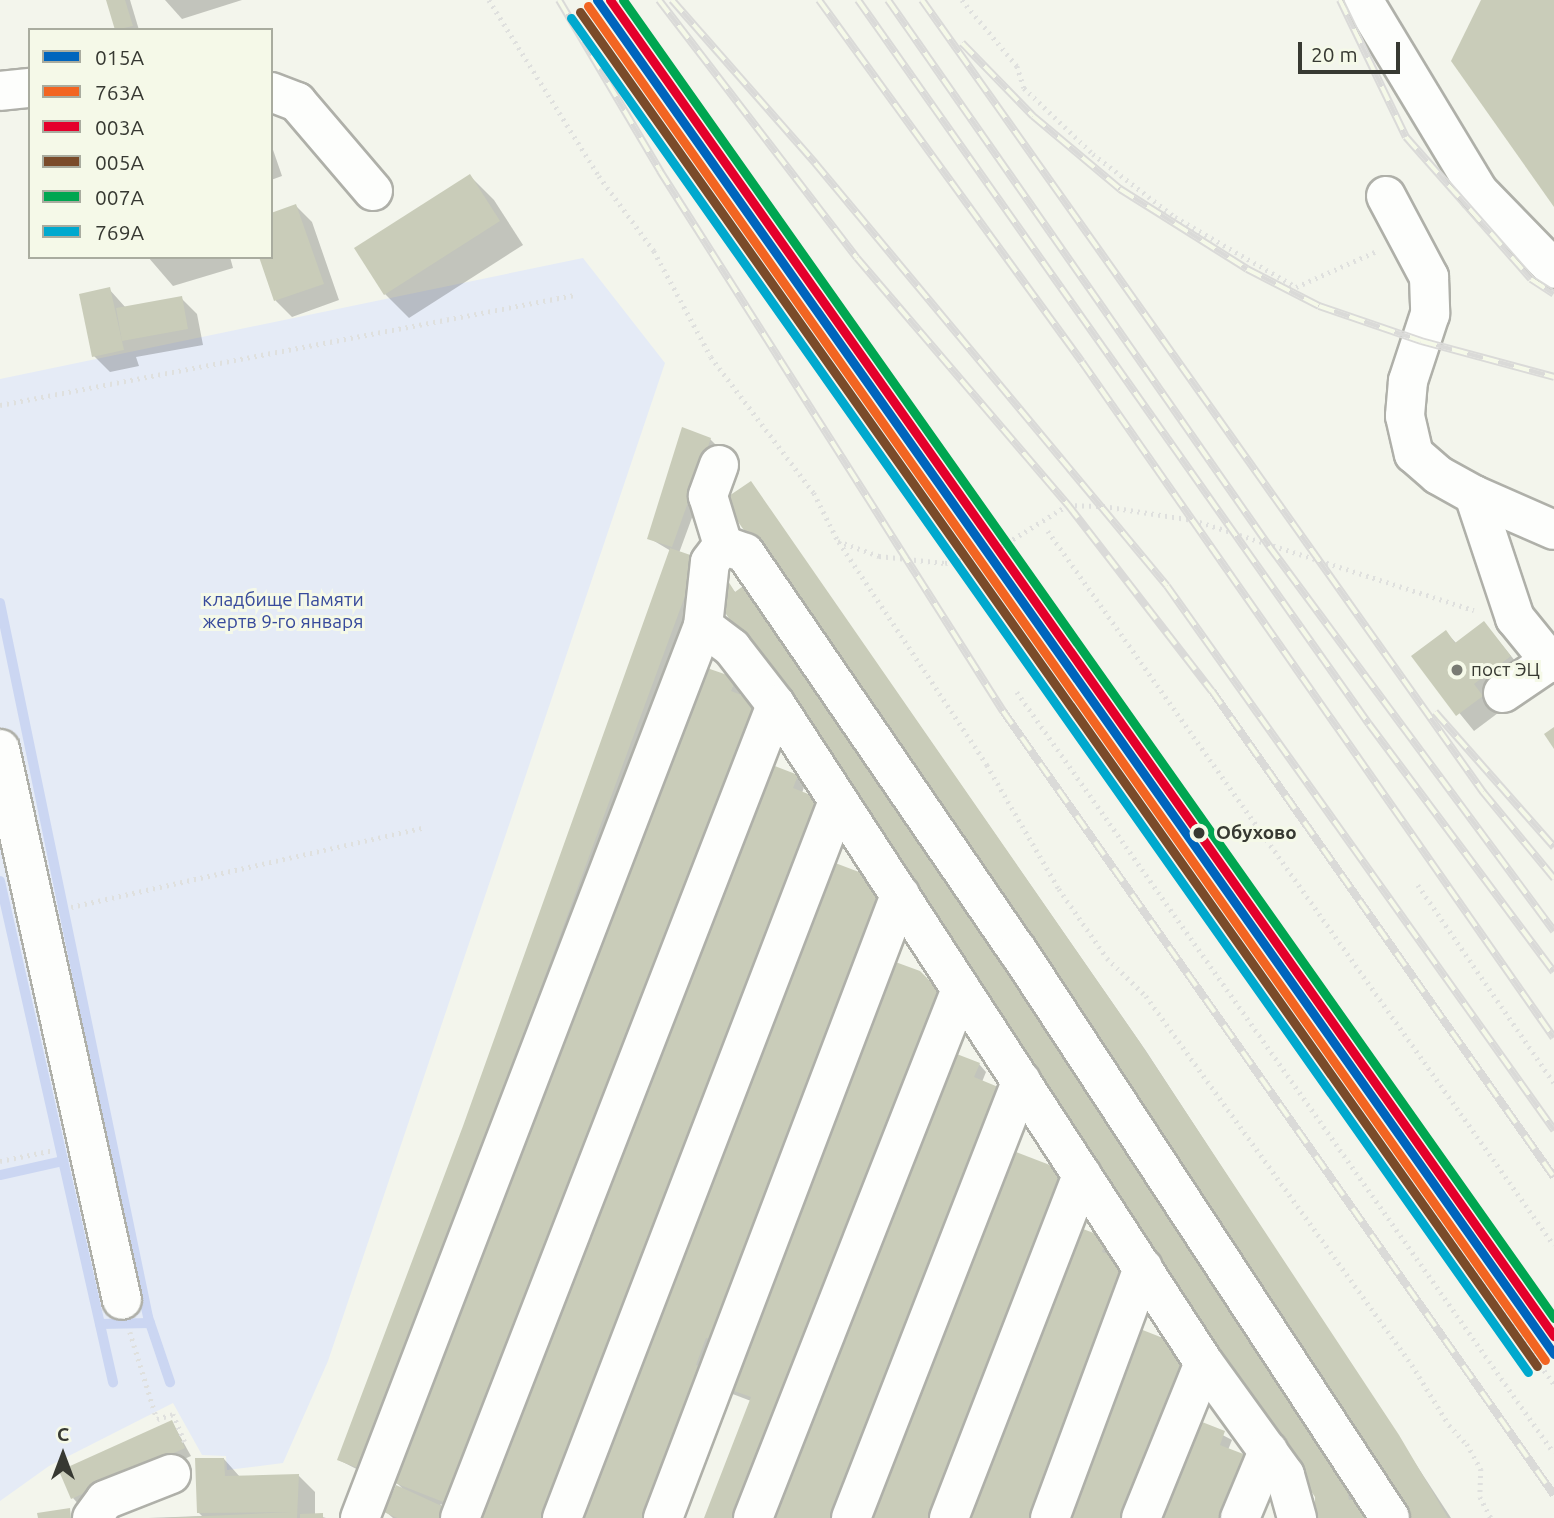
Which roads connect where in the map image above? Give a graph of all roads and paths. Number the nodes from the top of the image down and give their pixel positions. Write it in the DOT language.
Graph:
graph roads {
  1 [pos="489,0"];
  2 [pos="962,0"];
  3 [pos="1363,0"];
  4 [pos="28,88"];
  5 [pos="0,91"];
  6 [pos="273,93"];
  7 [pos="373,191"];
  8 [pos="1385,196"];
  9 [pos="1411,242"];
  10 [pos="1554,269"];
  11 [pos="575,295"];
  12 [pos="0,405"];
  13 [pos="719,465"];
  14 [pos="1474,495"];
  15 [pos="1554,530"];
  16 [pos="1048,531"];
  17 [pos="838,541"];
  18 [pos="723,545"];
  19 [pos="976,572"];
  20 [pos="1515,618"];
  21 [pos="703,626"];
  22 [pos="1552,662"];
  23 [pos="1017,692"];
  24 [pos="1503,693"];
  25 [pos="776,705"];
  26 [pos="0,749"];
  27 [pos="838,801"];
  28 [pos="422,828"];
  29 [pos="1418,885"];
  30 [pos="900,895"];
  31 [pos="74,906"];
  32 [pos="961,989"];
  33 [pos="1021,1081"];
  34 [pos="1554,1083"];
  35 [pos="53,1150"];
  36 [pos="0,1161"];
  37 [pos="1082,1175"];
  38 [pos="1554,1245"];
  39 [pos="1143,1268"];
  40 [pos="126,1315"];
  41 [pos="1205,1363"];
  42 [pos="1554,1384"];
  43 [pos="1268,1451"];
  44 [pos="1554,1453"];
  45 [pos="171,1474"];
  46 [pos="92,1518"];
  47 [pos="360,1518"];
  48 [pos="460,1518"];
  49 [pos="562,1518"];
  50 [pos="663,1518"];
  51 [pos="753,1518"];
  52 [pos="851,1518"];
  53 [pos="949,1518"];
  54 [pos="1050,1518"];
  55 [pos="1141,1518"];
  56 [pos="1240,1518"];
  57 [pos="1297,1518"];
  58 [pos="1390,1518"];
  59 [pos="1491,1518"];
  1 -- 17 [label="path"];
  2 -- 9 [label="path"];
  3 -- 10 [label="lane"];
  4 -- 5 [label="lane"];
  6 -- 7 [label="lane"];
  8 -- 9 [label="lane"];
  9 -- 14 [label="lane"];
  11 -- 12 [label="path"];
  13 -- 18 [label="lane"];
  14 -- 15 [label="lane"];
  14 -- 20 [label="lane"];
  16 -- 38 [label="path"];
  17 -- 20 [label="path"];
  17 -- 59 [label="path"];
  18 -- 21 [label="lane"];
  18 -- 58 [label="lane"];
  19 -- 42 [label="path"];
  20 -- 22 [label="lane"];
  21 -- 25 [label="lane"];
  21 -- 47 [label="lane"];
  22 -- 24 [label="lane"];
  23 -- 44 [label="path"];
  25 -- 27 [label="lane"];
  25 -- 48 [label="lane"];
  26 -- 40 [label="lane"];
  27 -- 30 [label="lane"];
  27 -- 49 [label="lane"];
  28 -- 31 [label="path"];
  29 -- 34 [label="path"];
  30 -- 32 [label="lane"];
  30 -- 50 [label="lane"];
  32 -- 33 [label="lane"];
  32 -- 51 [label="lane"];
  33 -- 37 [label="lane"];
  33 -- 52 [label="lane"];
  35 -- 36 [label="path"];
  37 -- 39 [label="lane"];
  37 -- 53 [label="lane"];
  39 -- 41 [label="lane"];
  39 -- 54 [label="lane"];
  40 -- 45 [label="path"];
  41 -- 43 [label="lane"];
  41 -- 55 [label="lane"];
  43 -- 56 [label="lane"];
  43 -- 57 [label="lane"];
  45 -- 46 [label="lane"];
}
